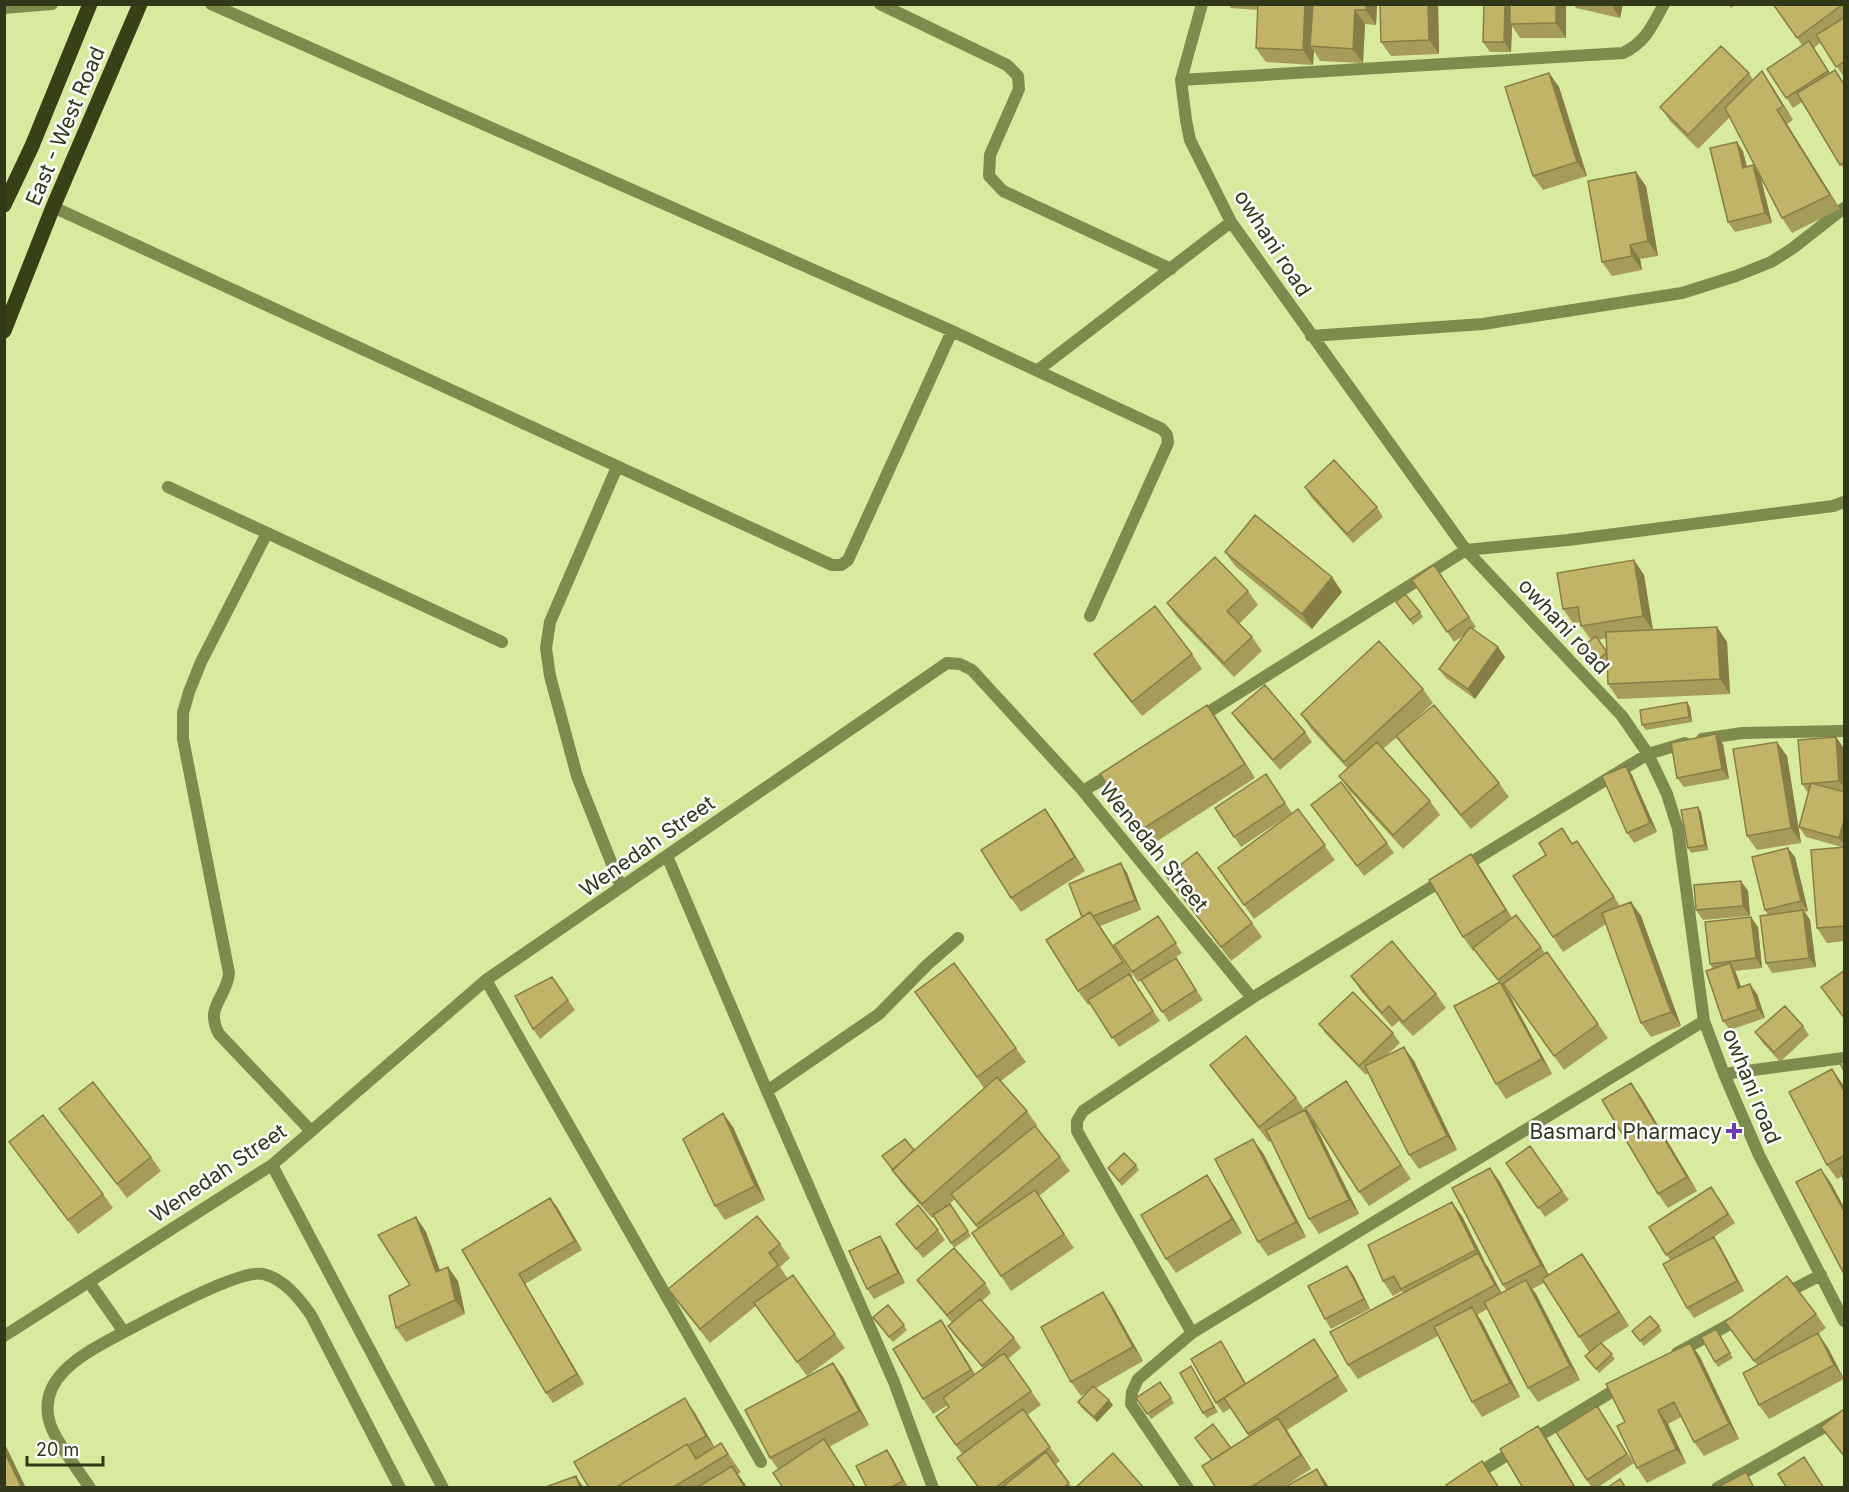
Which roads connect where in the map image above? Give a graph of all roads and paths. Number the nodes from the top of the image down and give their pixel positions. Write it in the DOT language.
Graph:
graph roads {
  1 [pos="52,4"];
  2 [pos="90,4"];
  3 [pos="140,4"];
  4 [pos="211,4"];
  5 [pos="880,4"];
  6 [pos="1202,4"];
  7 [pos="1664,4"];
  8 [pos="4,8"];
  9 [pos="1181,80"];
  10 [pos="4,205"];
  11 [pos="53,207"];
  12 [pos="1845,208"];
  13 [pos="1231,222"];
  14 [pos="1170,268"];
  15 [pos="4,331"];
  16 [pos="952,331"];
  17 [pos="1311,336"];
  18 [pos="1038,370"];
  19 [pos="617,467"];
  20 [pos="168,487"];
  21 [pos="1845,502"];
  22 [pos="267,533"];
  23 [pos="1466,550"];
  24 [pos="1090,616"];
  25 [pos="502,642"];
  26 [pos="1184,728"];
  27 [pos="1845,731"];
  28 [pos="1647,754"];
  29 [pos="1124,766"];
  30 [pos="1083,791"];
  31 [pos="667,856"];
  32 [pos="621,887"];
  33 [pos="958,938"];
  34 [pos="486,980"];
  35 [pos="1251,998"];
  36 [pos="1704,1021"];
  37 [pos="1845,1058"];
  38 [pos="1724,1074"];
  39 [pos="766,1091"];
  40 [pos="311,1131"];
  41 [pos="272,1165"];
  42 [pos="1821,1275"];
  43 [pos="89,1282"];
  44 [pos="1768,1303"];
  45 [pos="1748,1314"];
  46 [pos="1845,1321"];
  47 [pos="123,1332"];
  48 [pos="1192,1333"];
  49 [pos="4,1336"];
  50 [pos="1665,1360"];
  51 [pos="1635,1378"];
  52 [pos="1845,1416"];
  53 [pos="761,1462"];
  54 [pos="1476,1474"];
  55 [pos="90,1488"];
  56 [pos="400,1488"];
  57 [pos="443,1488"];
  58 [pos="933,1488"];
  59 [pos="1188,1488"];
  60 [pos="1718,1488"];
  1 -- 8 [label="street"];
  2 -- 10 [label="main road, East - West Road"];
  3 -- 11 [label="main road, East - West Road"];
  4 -- 16 [label="street"];
  5 -- 14 [label="street"];
  6 -- 9 [label="street, owhani road"];
  7 -- 9 [label="street"];
  9 -- 13 [label="street, owhani road"];
  11 -- 15 [label="main road, East - West Road"];
  11 -- 19 [label="street"];
  12 -- 17 [label="street"];
  13 -- 14 [label="street"];
  13 -- 17 [label="street, owhani road"];
  14 -- 18 [label="street"];
  16 -- 18 [label="street"];
  16 -- 19 [label="street"];
  17 -- 23 [label="street, owhani road"];
  18 -- 24 [label="street"];
  19 -- 32 [label="street"];
  20 -- 22 [label="street"];
  21 -- 23 [label="street"];
  22 -- 25 [label="street"];
  22 -- 40 [label="street"];
  23 -- 26 [label="street"];
  23 -- 28 [label="street, owhani road"];
  27 -- 28 [label="street"];
  28 -- 35 [label="street"];
  28 -- 36 [label="street, owhani road"];
  29 -- 30 [label="street"];
  30 -- 31 [label="street, Wenedah Street"];
  30 -- 35 [label="street, Wenedah Street"];
  31 -- 32 [label="street, Wenedah Street"];
  31 -- 39 [label="street"];
  32 -- 34 [label="street, Wenedah Street"];
  33 -- 39 [label="street"];
  34 -- 40 [label="street, Wenedah Street"];
  34 -- 53 [label="street"];
  35 -- 48 [label="street"];
  36 -- 38 [label="street, owhani road"];
  36 -- 48 [label="street"];
  37 -- 38 [label="street"];
  38 -- 42 [label="street, owhani road"];
  39 -- 58 [label="street"];
  40 -- 41 [label="street, Wenedah Street"];
  41 -- 43 [label="street, Wenedah Street"];
  41 -- 57 [label="street"];
  42 -- 44 [label="street"];
  42 -- 46 [label="street, owhani road"];
  43 -- 47 [label="street"];
  43 -- 49 [label="street, Wenedah Street"];
  45 -- 50 [label="street"];
  47 -- 55 [label="street"];
  47 -- 56 [label="street"];
  48 -- 59 [label="street"];
  51 -- 54 [label="street"];
  52 -- 60 [label="street"];
}
